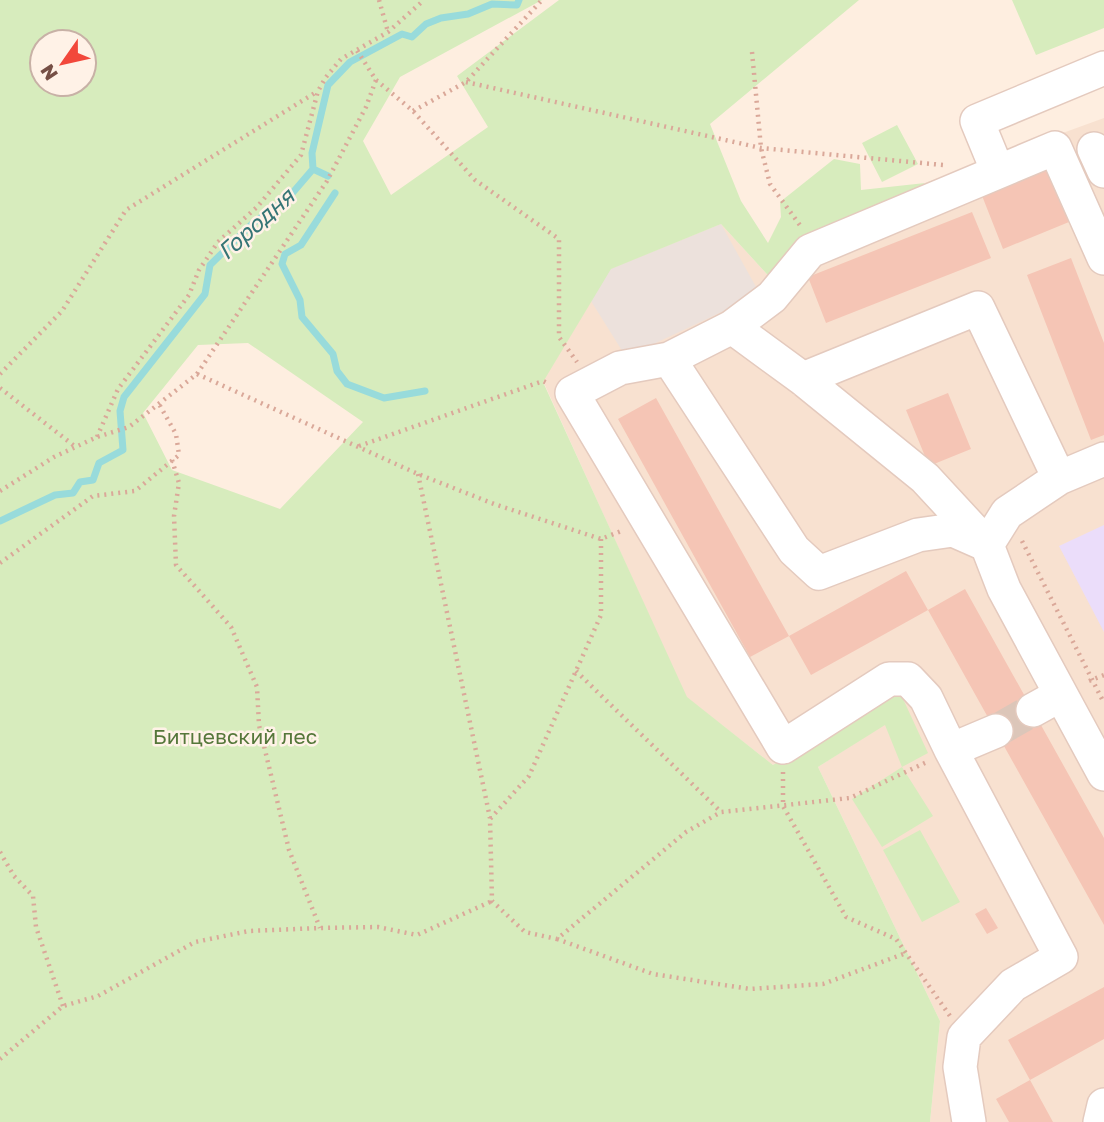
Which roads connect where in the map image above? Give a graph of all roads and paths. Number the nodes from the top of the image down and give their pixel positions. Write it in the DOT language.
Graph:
graph roads {
  1 [pos="379,0"];
  2 [pos="424,0"];
  3 [pos="542,0"];
  4 [pos="388,32"];
  5 [pos="356,49"];
  6 [pos="752,52"];
  7 [pos="1104,68"];
  8 [pos="376,80"];
  9 [pos="466,82"];
  10 [pos="318,91"];
  11 [pos="413,111"];
  12 [pos="761,148"];
  13 [pos="998,172"];
  14 [pos="961,187"];
  15 [pos="818,248"];
  16 [pos="1104,258"];
  17 [pos="732,327"];
  18 [pos="669,359"];
  19 [pos="0,374"];
  20 [pos="197,374"];
  21 [pos="803,379"];
  22 [pos="0,388"];
  23 [pos="582,388"];
  24 [pos="159,404"];
  25 [pos="97,437"];
  26 [pos="358,447"];
  27 [pos="78,448"];
  28 [pos="1104,459"];
  29 [pos="172,460"];
  30 [pos="418,474"];
  31 [pos="1059,478"];
  32 [pos="0,491"];
  33 [pos="1007,513"];
  34 [pos="648,520"];
  35 [pos="601,539"];
  36 [pos="988,545"];
  37 [pos="0,563"];
  38 [pos="576,671"];
  39 [pos="1104,703"];
  40 [pos="996,731"];
  41 [pos="783,747"];
  42 [pos="951,750"];
  43 [pos="1104,774"];
  44 [pos="783,806"];
  45 [pos="721,813"];
  46 [pos="490,819"];
  47 [pos="0,852"];
  48 [pos="492,901"];
  49 [pos="320,928"];
  50 [pos="557,939"];
  51 [pos="906,953"];
  52 [pos="63,1006"];
  53 [pos="964,1037"];
  54 [pos="0,1059"];
  55 [pos="1104,1105"];
  56 [pos="968,1122"];
  57 [pos="1100,1122"];
  1 -- 4 [label="path"];
  2 -- 4 [label="path"];
  3 -- 9 [label="path"];
  4 -- 5 [label="path"];
  5 -- 8 [label="path"];
  5 -- 10 [label="path"];
  6 -- 12 [label="path"];
  7 -- 13 [label="lane"];
  8 -- 11 [label="path"];
  8 -- 20 [label="path"];
  9 -- 11 [label="path"];
  9 -- 12 [label="path"];
  10 -- 19 [label="path"];
  10 -- 25 [label="path"];
  11 -- 23 [label="path"];
  12 -- 14 [label="path"];
  12 -- 15 [label="path"];
  13 -- 14 [label="lane"];
  13 -- 16 [label="lane"];
  14 -- 15 [label="lane"];
  15 -- 17 [label="lane"];
  17 -- 18 [label="lane"];
  17 -- 21 [label="lane"];
  18 -- 23 [label="lane"];
  18 -- 36 [label="lane"];
  20 -- 24 [label="path"];
  20 -- 26 [label="path"];
  21 -- 31 [label="lane"];
  21 -- 36 [label="lane"];
  22 -- 27 [label="path"];
  23 -- 26 [label="path"];
  23 -- 34 [label="lane"];
  24 -- 25 [label="path"];
  24 -- 29 [label="path"];
  25 -- 27 [label="path"];
  26 -- 30 [label="path"];
  27 -- 32 [label="path"];
  28 -- 31 [label="lane"];
  29 -- 37 [label="path"];
  29 -- 49 [label="path"];
  30 -- 35 [label="path"];
  30 -- 46 [label="path"];
  31 -- 33 [label="lane"];
  33 -- 36 [label="lane"];
  33 -- 39 [label="path"];
  34 -- 35 [label="path"];
  34 -- 41 [label="lane"];
  35 -- 38 [label="path"];
  36 -- 43 [label="lane"];
  38 -- 45 [label="path"];
  38 -- 46 [label="path"];
  40 -- 42 [label="lane"];
  41 -- 42 [label="lane"];
  41 -- 44 [label="path"];
  42 -- 44 [label="path"];
  42 -- 53 [label="lane"];
  44 -- 45 [label="path"];
  44 -- 51 [label="path"];
  45 -- 50 [label="path"];
  46 -- 48 [label="path"];
  47 -- 52 [label="path"];
  48 -- 49 [label="path"];
  48 -- 50 [label="path"];
  49 -- 52 [label="path"];
  50 -- 51 [label="path"];
  51 -- 53 [label="path"];
  52 -- 54 [label="path"];
  53 -- 56 [label="lane"];
  55 -- 57 [label="lane"];
}
